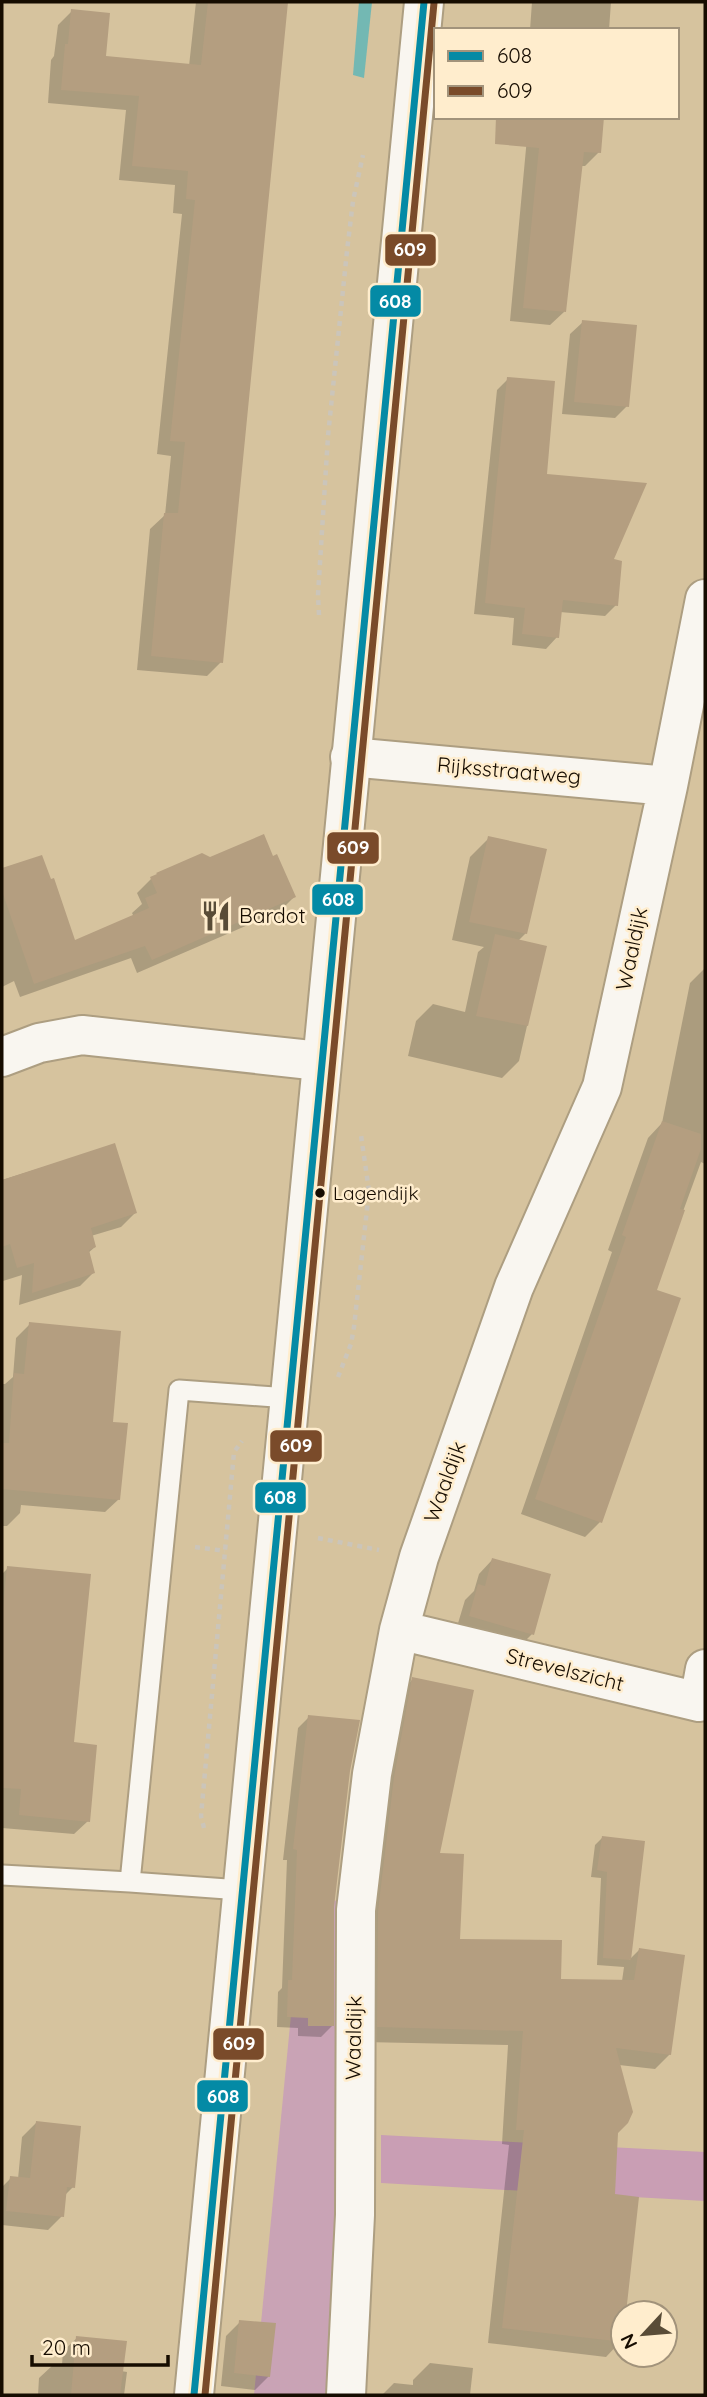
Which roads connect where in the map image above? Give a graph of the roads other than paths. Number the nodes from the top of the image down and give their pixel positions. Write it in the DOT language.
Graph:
graph roads {
  1 [pos="424,2"];
  2 [pos="705,599"];
  3 [pos="350,757"];
  4 [pos="668,786"];
  5 [pos="2,1057"];
  6 [pos="320,1060"];
  7 [pos="289,1398"];
  8 [pos="399,1630"];
  9 [pos="705,1669"];
  10 [pos="2,1875"];
  11 [pos="130,1882"];
  12 [pos="241,1891"];
  13 [pos="194,2395"];
  14 [pos="346,2395"];
  1 -- 3 [label="street"];
  2 -- 4 [label="street, Waaldijk"];
  3 -- 4 [label="street, Rijksstraatweg"];
  3 -- 6 [label="street"];
  4 -- 8 [label="street, Waaldijk"];
  5 -- 6 [label="street"];
  6 -- 7 [label="street"];
  7 -- 11 [label="lane"];
  7 -- 12 [label="street"];
  8 -- 9 [label="street, Strevelszicht"];
  8 -- 14 [label="street, Waaldijk"];
  10 -- 11 [label="lane"];
  11 -- 12 [label="lane"];
  12 -- 13 [label="street"];
}
